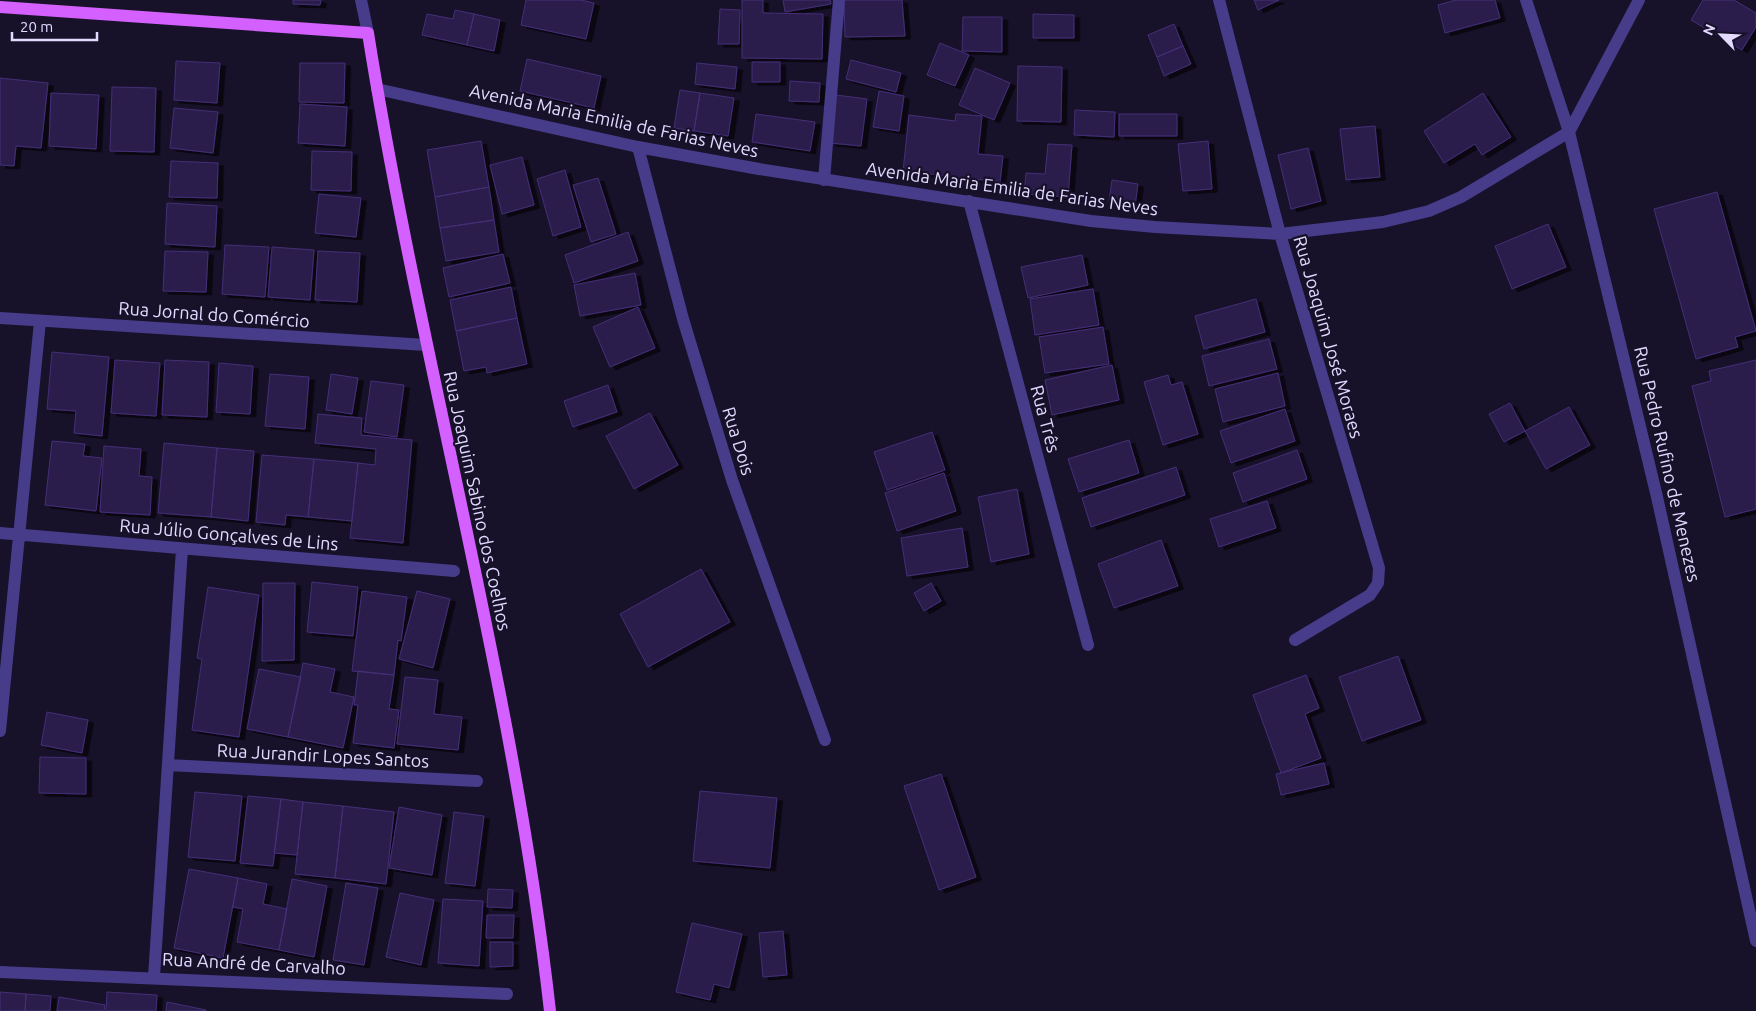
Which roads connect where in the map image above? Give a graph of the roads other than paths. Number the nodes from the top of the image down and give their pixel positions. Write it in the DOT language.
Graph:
graph roads {
  1 [pos="361,0"];
  2 [pos="839,0"];
  3 [pos="1219,0"];
  4 [pos="1526,0"];
  5 [pos="1639,0"];
  6 [pos="0,7"];
  7 [pos="368,33"];
  8 [pos="377,88"];
  9 [pos="1569,132"];
  10 [pos="638,147"];
  11 [pos="824,180"];
  12 [pos="969,201"];
  13 [pos="1280,234"];
  14 [pos="0,318"];
  15 [pos="40,321"];
  16 [pos="426,346"];
  17 [pos="0,532"];
  18 [pos="20,534"];
  19 [pos="182,549"];
  20 [pos="454,571"];
  21 [pos="1295,640"];
  22 [pos="1088,645"];
  23 [pos="0,731"];
  24 [pos="825,740"];
  25 [pos="168,765"];
  26 [pos="477,781"];
  27 [pos="1756,941"];
  28 [pos="0,972"];
  29 [pos="154,977"];
  30 [pos="507,994"];
  31 [pos="550,1011"];
  1 -- 7 [label="street, Rua Joaquim Sabino dos Coelhos"];
  2 -- 11 [label="street"];
  3 -- 13 [label="street, Rua Joaquim José Moraes"];
  4 -- 9 [label="street, Rua Pedro Rufino de Menezes"];
  5 -- 9 [label="street"];
  6 -- 7 [label="main road"];
  7 -- 8 [label="main road, Rua Joaquim Sabino dos Coelhos"];
  8 -- 10 [label="street, Avenida Maria Emilia de Farias Neves"];
  8 -- 16 [label="main road, Rua Joaquim Sabino dos Coelhos"];
  9 -- 13 [label="street, Avenida Maria Emilia de Farias Neves"];
  9 -- 27 [label="street, Rua Pedro Rufino de Menezes"];
  10 -- 11 [label="street, Avenida Maria Emilia de Farias Neves"];
  10 -- 24 [label="street, Rua Dois"];
  11 -- 12 [label="street, Avenida Maria Emilia de Farias Neves"];
  12 -- 13 [label="street, Avenida Maria Emilia de Farias Neves"];
  12 -- 22 [label="street, Rua Três"];
  13 -- 21 [label="street, Rua Joaquim José Moraes"];
  14 -- 15 [label="street, Rua Jornal do Comércio"];
  15 -- 16 [label="street, Rua Jornal do Comércio"];
  15 -- 18 [label="street"];
  16 -- 31 [label="main road, Rua Joaquim Sabino dos Coelhos"];
  17 -- 18 [label="street, Rua Júlio Gonçalves de Lins"];
  18 -- 19 [label="street, Rua Júlio Gonçalves de Lins"];
  18 -- 23 [label="street"];
  19 -- 20 [label="street, Rua Júlio Gonçalves de Lins"];
  19 -- 25 [label="street"];
  25 -- 26 [label="street, Rua Jurandir Lopes Santos"];
  25 -- 29 [label="street"];
  28 -- 29 [label="street, Rua André de Carvalho"];
  29 -- 30 [label="street, Rua André de Carvalho"];
}
